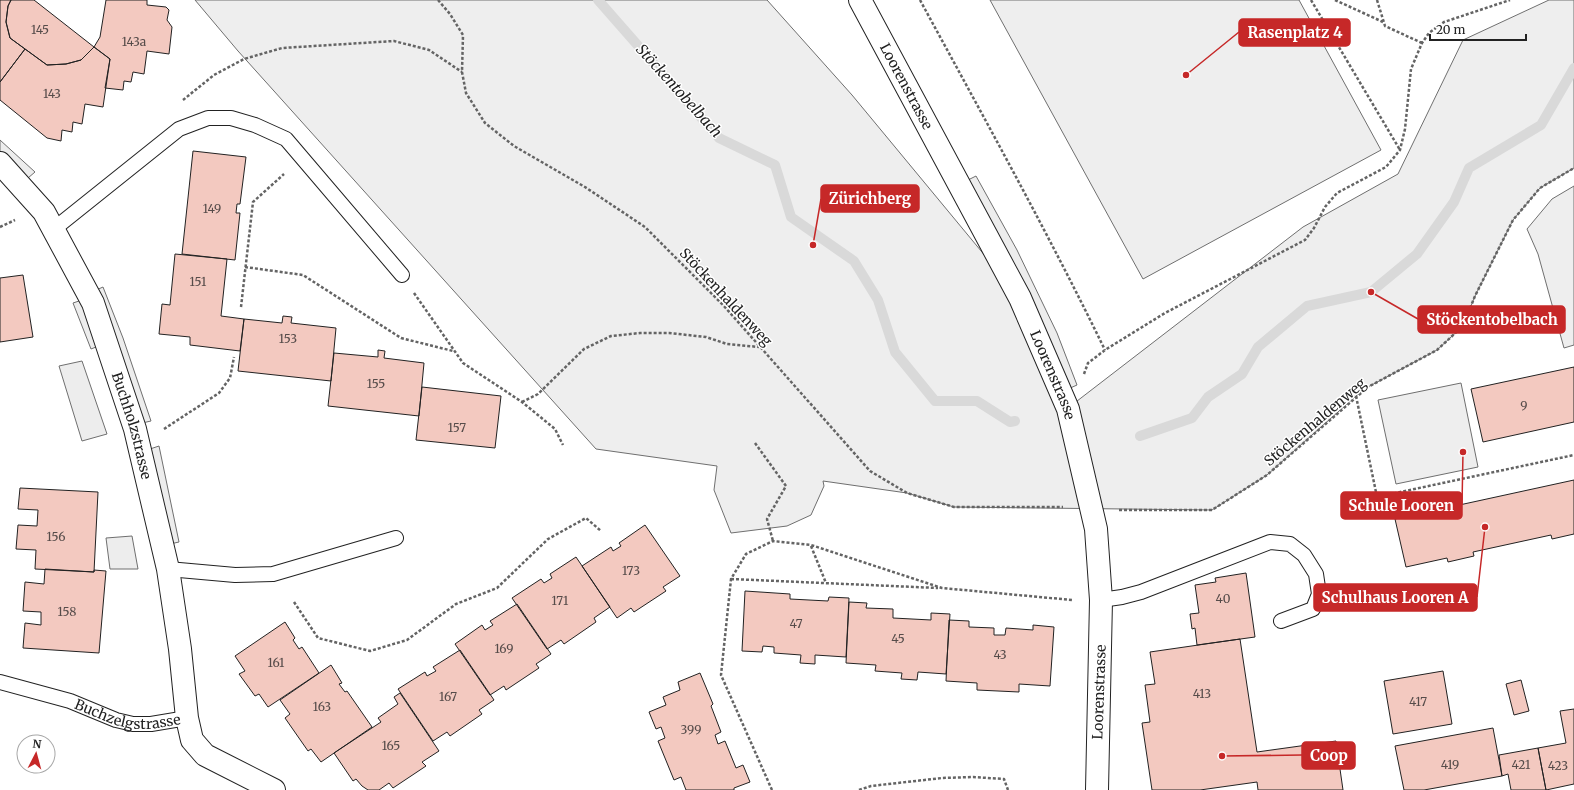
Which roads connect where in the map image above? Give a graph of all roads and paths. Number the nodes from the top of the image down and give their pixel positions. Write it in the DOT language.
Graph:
graph roads {
  1 [pos="438,0"];
  2 [pos="860,0"];
  3 [pos="920,0"];
  4 [pos="1311,0"];
  5 [pos="1335,0"];
  6 [pos="1377,0"];
  7 [pos="1510,0"];
  8 [pos="1384,22"];
  9 [pos="1422,43"];
  10 [pos="282,48"];
  11 [pos="462,72"];
  12 [pos="1400,150"];
  13 [pos="301,159"];
  14 [pos="0,163"];
  15 [pos="1574,168"];
  16 [pos="17,219"];
  17 [pos="0,227"];
  18 [pos="54,229"];
  19 [pos="246,267"];
  20 [pos="402,275"];
  21 [pos="241,306"];
  22 [pos="760,347"];
  23 [pos="453,351"];
  24 [pos="234,357"];
  25 [pos="1356,396"];
  26 [pos="522,402"];
  27 [pos="158,432"];
  28 [pos="755,443"];
  29 [pos="563,445"];
  30 [pos="1574,455"];
  31 [pos="1064,507"];
  32 [pos="1093,509"];
  33 [pos="601,531"];
  34 [pos="396,538"];
  35 [pos="773,541"];
  36 [pos="811,545"];
  37 [pos="168,569"];
  38 [pos="731,579"];
  39 [pos="826,583"];
  40 [pos="942,588"];
  41 [pos="1101,600"];
  42 [pos="1079,601"];
  43 [pos="294,602"];
  44 [pos="1281,621"];
  45 [pos="0,682"];
  46 [pos="187,718"];
  47 [pos="274,790"];
  48 [pos="772,790"];
  49 [pos="859,790"];
  50 [pos="1008,790"];
  51 [pos="1097,790"];
  1 -- 11 [label="path, Stöckenhaldenweg"];
  2 -- 32 [label="street, Loorenstrasse"];
  3 -- 12 [label="path"];
  4 -- 12 [label="path"];
  5 -- 8 [label="path"];
  6 -- 8 [label="path"];
  7 -- 9 [label="path"];
  8 -- 9 [label="path"];
  9 -- 12 [label="path"];
  10 -- 11 [label="path"];
  11 -- 22 [label="path, Stöckenhaldenweg"];
  13 -- 18 [label="lane"];
  13 -- 19 [label="path"];
  13 -- 20 [label="lane"];
  14 -- 18 [label="street, Buchholzstrasse"];
  15 -- 25 [label="path, Stöckenhaldenweg"];
  16 -- 17 [label="path"];
  18 -- 37 [label="street, Buchholzstrasse"];
  19 -- 21 [label="path"];
  19 -- 23 [label="path"];
  20 -- 23 [label="path"];
  22 -- 26 [label="path"];
  22 -- 31 [label="path, Stöckenhaldenweg"];
  23 -- 26 [label="path"];
  24 -- 27 [label="path"];
  25 -- 30 [label="path"];
  25 -- 32 [label="path, Stöckenhaldenweg"];
  26 -- 29 [label="path"];
  28 -- 35 [label="path"];
  32 -- 41 [label="street, Loorenstrasse"];
  33 -- 43 [label="path"];
  34 -- 37 [label="lane"];
  35 -- 36 [label="path"];
  35 -- 38 [label="path"];
  36 -- 39 [label="path"];
  36 -- 40 [label="path"];
  37 -- 46 [label="street, Buchholzstrasse"];
  38 -- 39 [label="path"];
  38 -- 48 [label="path"];
  39 -- 40 [label="path"];
  40 -- 42 [label="path"];
  41 -- 44 [label="lane"];
  41 -- 51 [label="street, Loorenstrasse"];
  45 -- 46 [label="lane, Buchzelgstrasse"];
  46 -- 47 [label="street, Buchzelgstrasse"];
  49 -- 50 [label="path"];
}
